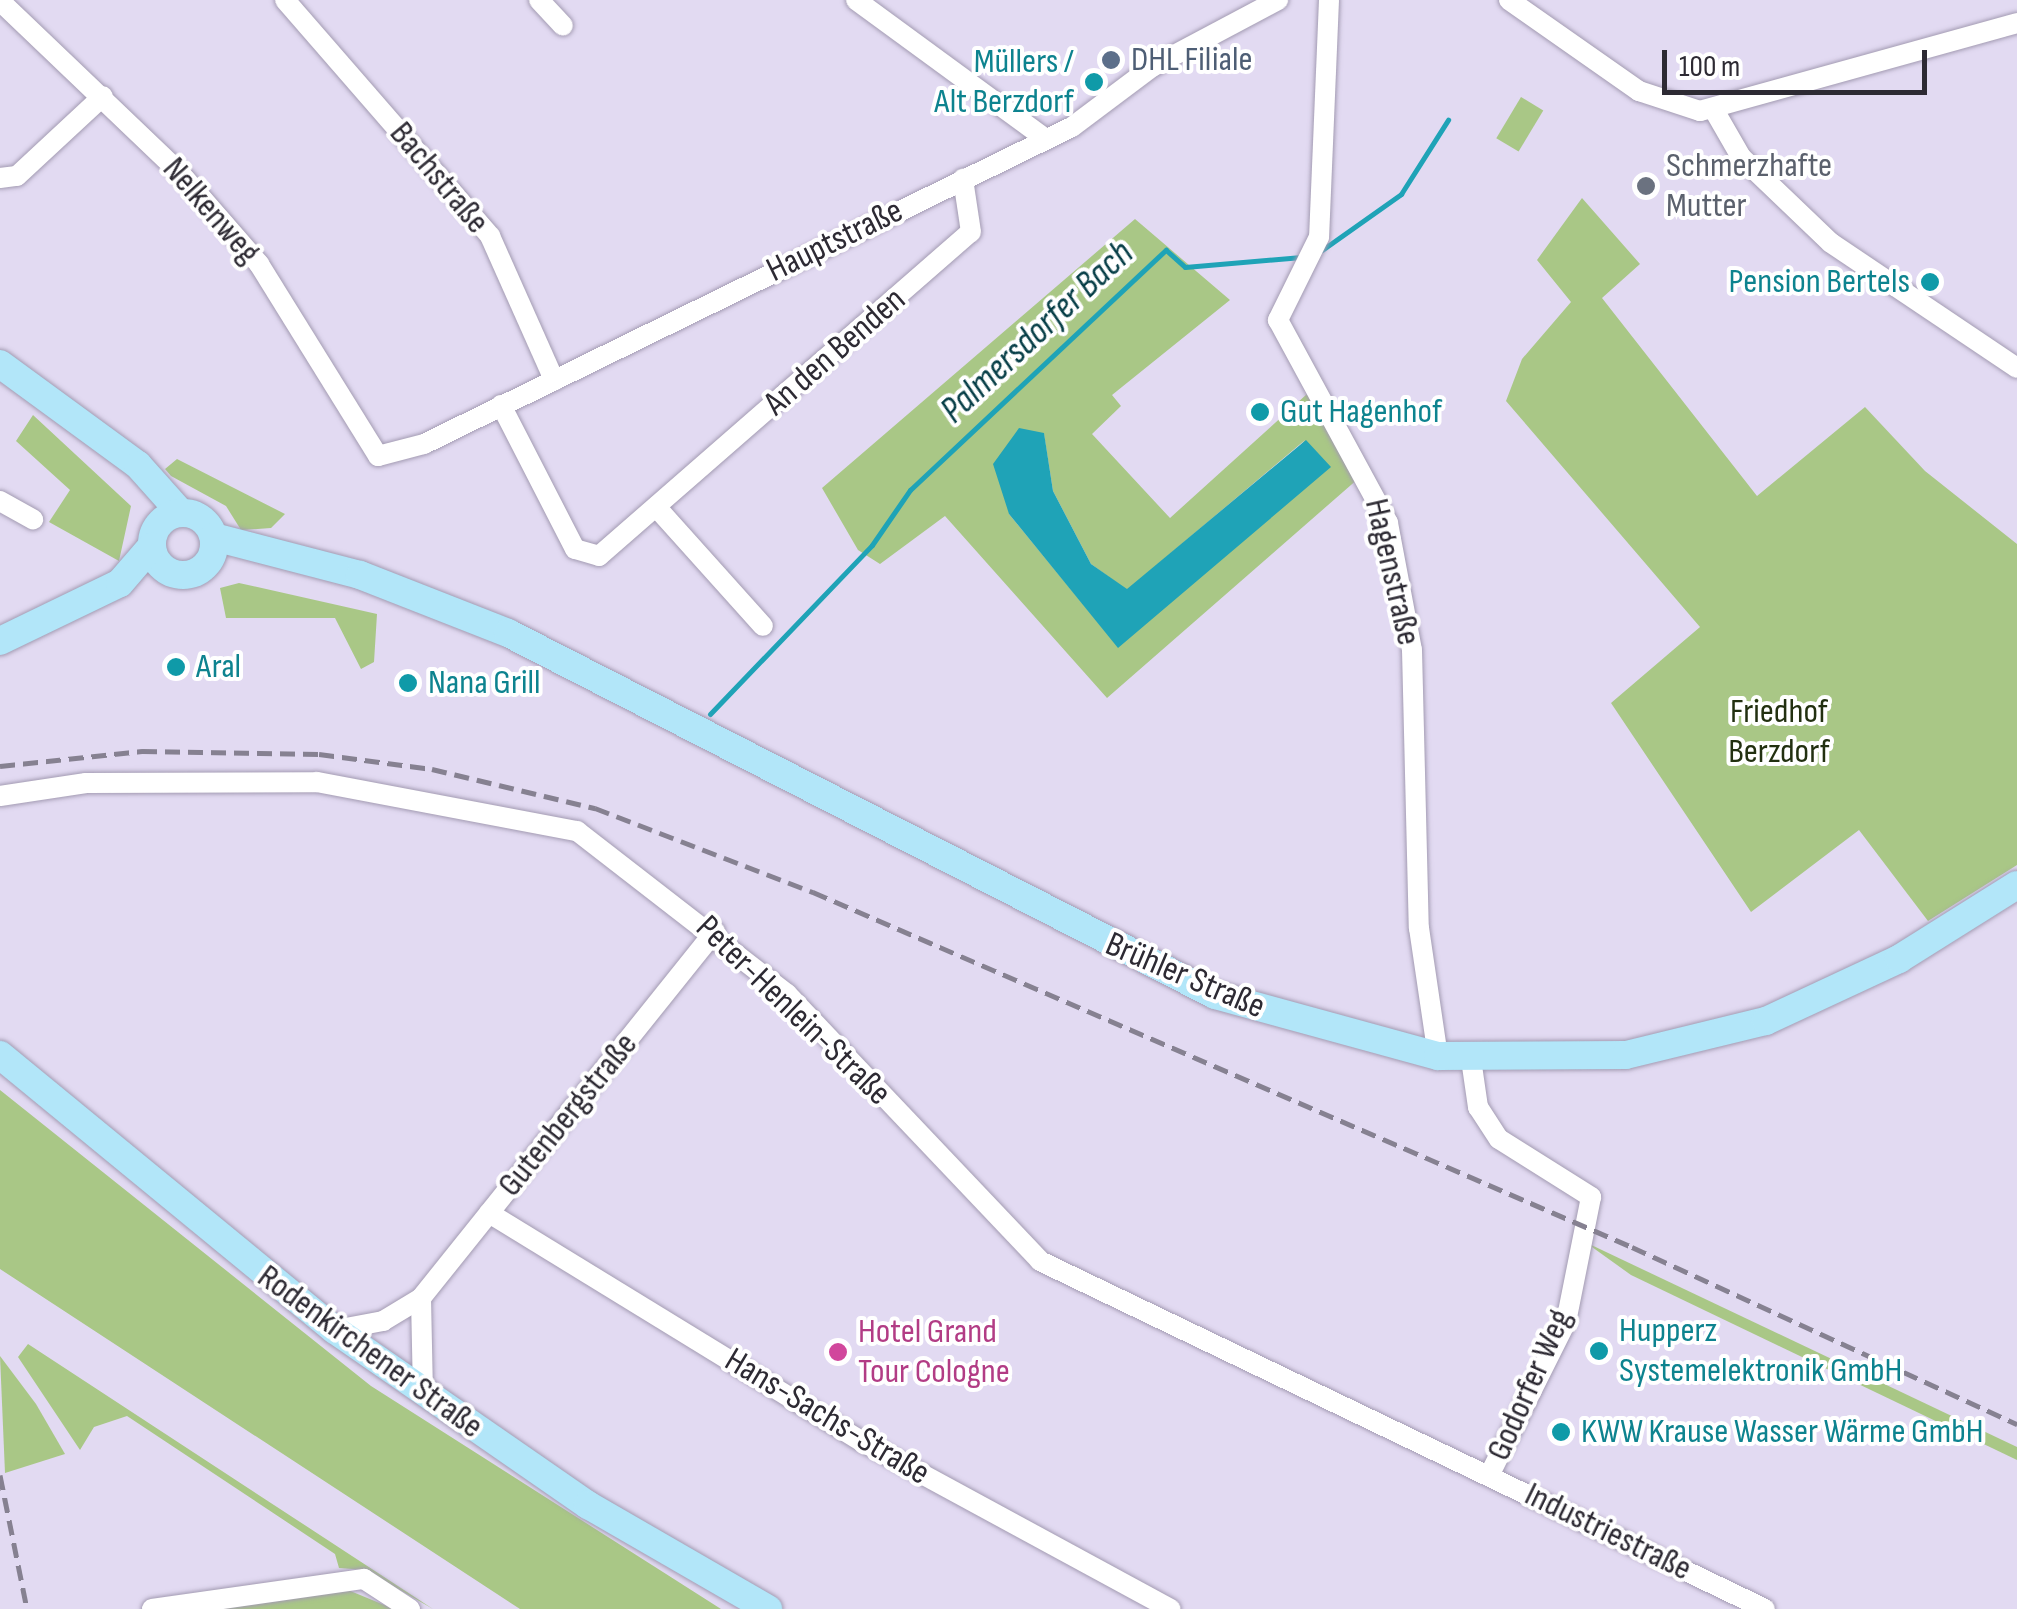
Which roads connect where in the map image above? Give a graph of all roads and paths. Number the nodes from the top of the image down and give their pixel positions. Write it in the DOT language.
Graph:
graph roads {
  1 [pos="285,0"];
  2 [pos="539,0"];
  3 [pos="856,0"];
  4 [pos="1278,0"];
  5 [pos="1329,0"];
  6 [pos="1509,0"];
  7 [pos="0,1"];
  8 [pos="1533,6"];
  9 [pos="2017,23"];
  10 [pos="563,26"];
  11 [pos="103,96"];
  12 [pos="1714,110"];
  13 [pos="1046,139"];
  14 [pos="0,178"];
  15 [pos="964,179"];
  16 [pos="0,364"];
  17 [pos="2017,368"];
  18 [pos="554,380"];
  19 [pos="501,406"];
  20 [pos="378,456"];
  21 [pos="0,501"];
  22 [pos="658,508"];
  23 [pos="33,519"];
  24 [pos="164,527"];
  25 [pos="211,550"];
  26 [pos="173,574"];
  27 [pos="763,626"];
  28 [pos="4,639"];
  29 [pos="0,796"];
  30 [pos="2017,885"];
  31 [pos="715,930"];
  32 [pos="0,1054"];
  33 [pos="1438,1056"];
  34 [pos="1472,1059"];
  35 [pos="489,1213"];
  36 [pos="421,1298"];
  37 [pos="336,1330"];
  38 [pos="423,1393"];
  39 [pos="1341,1406"];
  40 [pos="1490,1474"];
  41 [pos="152,1609"];
  42 [pos="410,1609"];
  43 [pos="768,1609"];
  44 [pos="1171,1609"];
  45 [pos="1765,1609"];
  1 -- 18 [label="street, Bachstraße"];
  2 -- 10 [label="street"];
  3 -- 13 [label="street"];
  4 -- 13 [label="street, Hauptstraße"];
  5 -- 33 [label="street, Hagenstraße"];
  6 -- 8 [label="street"];
  7 -- 11 [label="street, Nelkenweg"];
  8 -- 12 [label="street"];
  9 -- 12 [label="street"];
  11 -- 14 [label="street"];
  11 -- 20 [label="street, Nelkenweg"];
  12 -- 17 [label="street"];
  13 -- 15 [label="street, Hauptstraße"];
  15 -- 18 [label="street, Hauptstraße"];
  15 -- 22 [label="street, An den Benden"];
  16 -- 24 [label="main road"];
  18 -- 19 [label="street, Hauptstraße"];
  19 -- 20 [label="street, Hauptstraße"];
  19 -- 22 [label="street, An den Benden"];
  21 -- 23 [label="street"];
  22 -- 27 [label="street"];
  24 -- 25 [label="main road"];
  24 -- 26 [label="main road"];
  24 -- 28 [label="main road"];
  25 -- 26 [label="main road"];
  25 -- 33 [label="main road, Brühler Straße"];
  26 -- 28 [label="main road"];
  29 -- 31 [label="street, Peter-Henlein-Straße"];
  30 -- 34 [label="main road, Brühler Straße"];
  31 -- 35 [label="street, Gutenbergstraße"];
  31 -- 39 [label="street, Peter-Henlein-Straße"];
  32 -- 37 [label="main road, Rodenkirchener Straße"];
  33 -- 34 [label="main road, Brühler Straße"];
  34 -- 40 [label="street, Godorfer Weg"];
  35 -- 36 [label="street, Gutenbergstraße"];
  35 -- 44 [label="street, Hans-Sachs-Straße"];
  36 -- 37 [label="street"];
  36 -- 38 [label="street"];
  37 -- 38 [label="main road, Rodenkirchener Straße"];
  38 -- 43 [label="main road, Rodenkirchener Straße"];
  39 -- 40 [label="street, Industriestraße"];
  40 -- 45 [label="street, Industriestraße"];
  41 -- 42 [label="street"];
}
